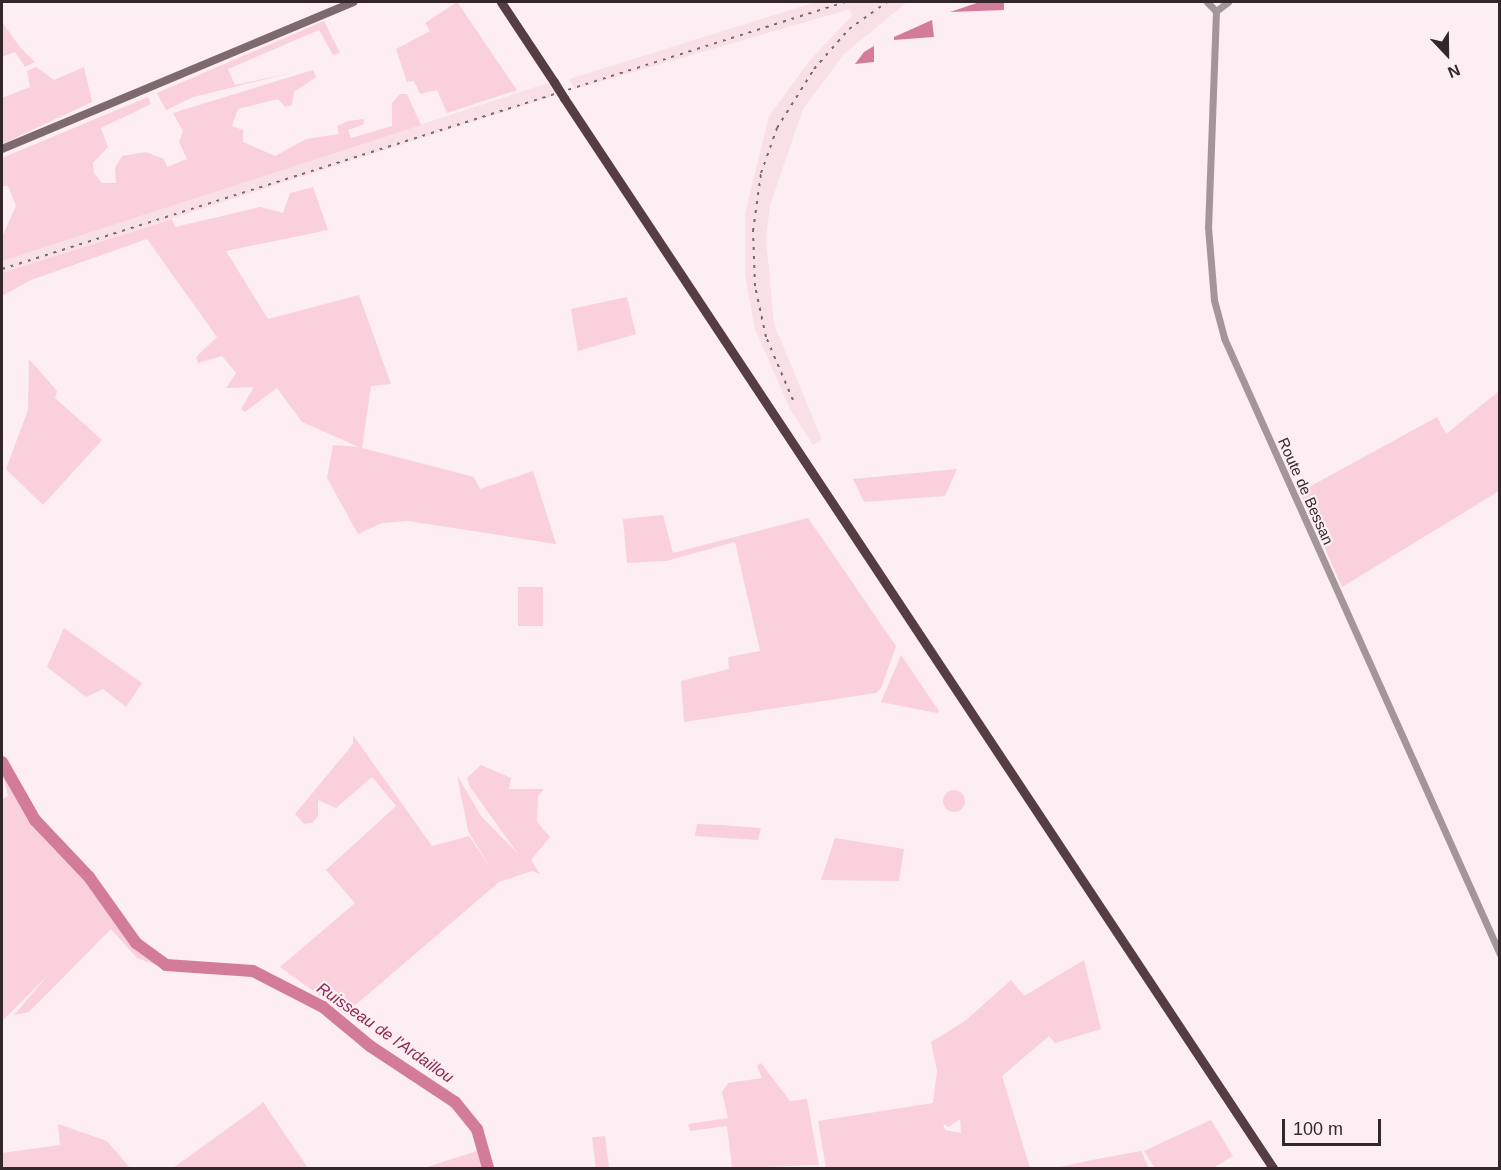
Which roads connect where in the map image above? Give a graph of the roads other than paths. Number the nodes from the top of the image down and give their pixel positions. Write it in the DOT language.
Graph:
graph roads {
  1 [pos="353,2"];
  2 [pos="501,2"];
  3 [pos="1207,2"];
  4 [pos="1228,2"];
  5 [pos="1216,10"];
  6 [pos="2,149"];
  7 [pos="1500,954"];
  8 [pos="1273,1168"];
  1 -- 6 [label="main road"];
  2 -- 8 [label="highway, bridge"];
  3 -- 5 [label="street"];
  4 -- 5 [label="street"];
  5 -- 7 [label="street, Route de Bessan"];
}
